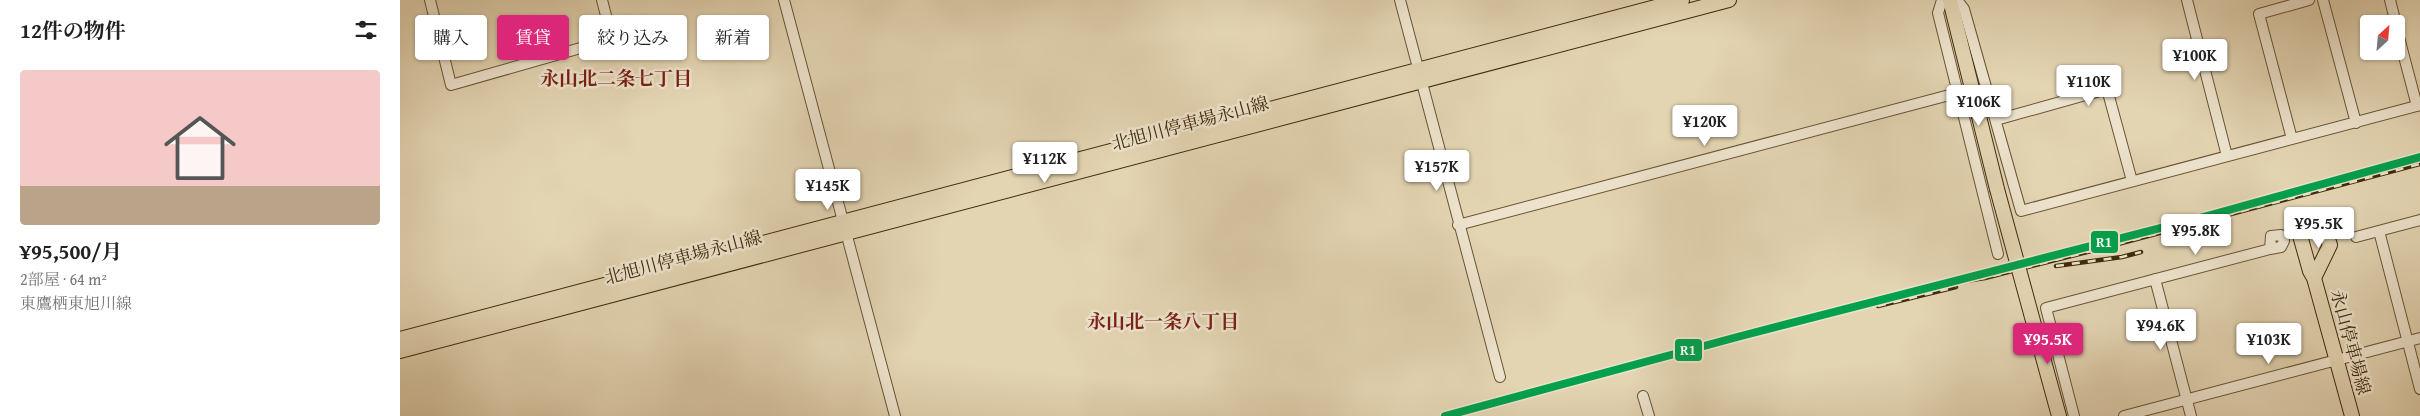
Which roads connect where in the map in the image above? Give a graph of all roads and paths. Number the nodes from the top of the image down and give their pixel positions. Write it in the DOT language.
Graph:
graph roads {
  1 [pos="430,0"];
  2 [pos="602,0"];
  3 [pos="784,0"];
  4 [pos="1400,0"];
  5 [pos="1682,0"];
  6 [pos="1729,0"];
  7 [pos="1942,0"];
  8 [pos="1950,0"];
  9 [pos="1957,0"];
  10 [pos="2187,0"];
  11 [pos="2309,0"];
  12 [pos="2323,0"];
  13 [pos="2390,0"];
  14 [pos="2394,15"];
  15 [pos="2405,57"];
  16 [pos="1420,76"];
  17 [pos="1957,93"];
  18 [pos="2419,106"];
  19 [pos="1996,120"];
  20 [pos="2356,123"];
  21 [pos="2292,140"];
  22 [pos="2227,156"];
  23 [pos="2132,181"];
  24 [pos="2420,220"];
  25 [pos="1458,225"];
  26 [pos="845,227"];
  27 [pos="2379,231"];
  28 [pos="2356,237"];
  29 [pos="2270,249"];
  30 [pos="1998,254"];
  31 [pos="2314,278"];
  32 [pos="2155,279"];
  33 [pos="2420,338"];
  34 [pos="400,339"];
  35 [pos="2407,342"];
  36 [pos="400,351"];
  37 [pos="2337,360"];
  38 [pos="1500,377"];
  39 [pos="2420,389"];
  40 [pos="1643,396"];
  41 [pos="2187,399"];
  42 [pos="895,416"];
  43 [pos="1649,416"];
  44 [pos="2059,416"];
  45 [pos="2074,416"];
  46 [pos="2124,416"];
  47 [pos="2192,416"];
  48 [pos="2352,416"];
  1 -- 2 [label="street"];
  3 -- 26 [label="street"];
  4 -- 16 [label="street"];
  5 -- 16 [label="main road, 北旭川停車場永山線"];
  6 -- 16 [label="main road, 北旭川停車場永山線"];
  7 -- 17 [label="street"];
  8 -- 44 [label="main road, bridge"];
  9 -- 19 [label="street"];
  10 -- 22 [label="street"];
  11 -- 21 [label="street"];
  12 -- 20 [label="street"];
  13 -- 14 [label="street"];
  15 -- 18 [label="street"];
  16 -- 25 [label="street"];
  16 -- 26 [label="main road, 北旭川停車場永山線"];
  17 -- 25 [label="street"];
  17 -- 30 [label="street"];
  18 -- 20 [label="street"];
  19 -- 23 [label="street"];
  19 -- 23 [label="street"];
  20 -- 21 [label="street"];
  21 -- 22 [label="street"];
  22 -- 23 [label="street"];
  24 -- 27 [label="street"];
  25 -- 38 [label="street"];
  26 -- 34 [label="main road, 北旭川停車場永山線"];
  26 -- 36 [label="main road, 北旭川停車場永山線"];
  26 -- 42 [label="street"];
  27 -- 28 [label="street"];
  27 -- 35 [label="street"];
  29 -- 32 [label="street"];
  31 -- 37 [label="main road, 永山停車場線"];
  32 -- 41 [label="street"];
  32 -- 45 [label="street"];
  33 -- 35 [label="street"];
  35 -- 37 [label="street"];
  35 -- 39 [label="street"];
  37 -- 41 [label="street"];
  37 -- 48 [label="main road, 永山停車場線"];
  40 -- 43 [label="street"];
  41 -- 46 [label="street"];
  41 -- 47 [label="street"];
}
